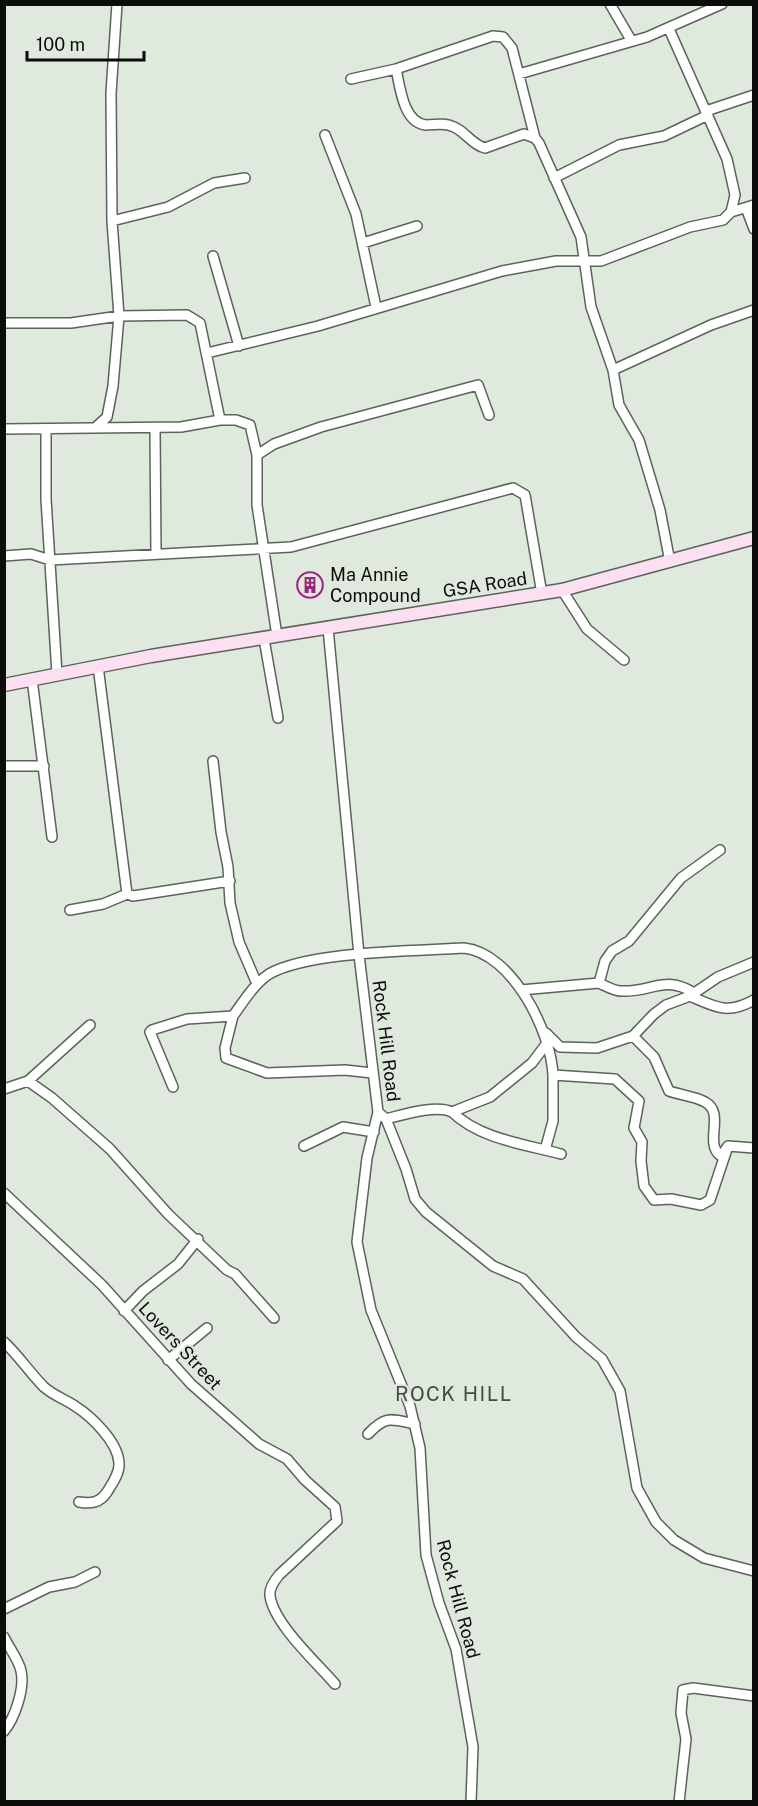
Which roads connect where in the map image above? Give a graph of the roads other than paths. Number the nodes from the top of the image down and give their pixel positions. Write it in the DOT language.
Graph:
graph roads {
  1 [pos="117,4"];
  2 [pos="610,4"];
  3 [pos="722,4"];
  4 [pos="669,28"];
  5 [pos="631,40"];
  6 [pos="396,69"];
  7 [pos="519,74"];
  8 [pos="351,79"];
  9 [pos="753,95"];
  10 [pos="707,113"];
  11 [pos="325,135"];
  12 [pos="535,138"];
  13 [pos="245,178"];
  14 [pos="554,178"];
  15 [pos="750,206"];
  16 [pos="731,212"];
  17 [pos="112,221"];
  18 [pos="417,226"];
  19 [pos="753,229"];
  20 [pos="363,243"];
  21 [pos="213,256"];
  22 [pos="583,261"];
  23 [pos="376,307"];
  24 [pos="753,310"];
  25 [pos="119,316"];
  26 [pos="4,323"];
  27 [pos="239,346"];
  28 [pos="207,353"];
  29 [pos="613,369"];
  30 [pos="489,416"];
  31 [pos="106,417"];
  32 [pos="220,420"];
  33 [pos="95,428"];
  34 [pos="109,428"];
  35 [pos="155,428"];
  36 [pos="4,429"];
  37 [pos="46,429"];
  38 [pos="257,455"];
  39 [pos="753,538"];
  40 [pos="263,548"];
  41 [pos="156,554"];
  42 [pos="4,556"];
  43 [pos="50,560"];
  44 [pos="670,562"];
  45 [pos="562,590"];
  46 [pos="542,594"];
  47 [pos="328,628"];
  48 [pos="277,636"];
  49 [pos="264,639"];
  50 [pos="624,660"];
  51 [pos="98,666"];
  52 [pos="57,675"];
  53 [pos="32,679"];
  54 [pos="4,685"];
  55 [pos="278,718"];
  56 [pos="213,761"];
  57 [pos="4,766"];
  58 [pos="44,766"];
  59 [pos="52,837"];
  60 [pos="720,850"];
  61 [pos="230,881"];
  62 [pos="128,894"];
  63 [pos="70,910"];
  64 [pos="359,955"];
  65 [pos="753,962"];
  66 [pos="599,983"];
  67 [pos="257,984"];
  68 [pos="520,990"];
  69 [pos="692,995"];
  70 [pos="753,1000"];
  71 [pos="233,1016"];
  72 [pos="90,1025"];
  73 [pos="543,1029"];
  74 [pos="633,1036"];
  75 [pos="548,1043"];
  76 [pos="372,1073"];
  77 [pos="553,1075"];
  78 [pos="28,1081"];
  79 [pos="173,1087"];
  80 [pos="4,1089"];
  81 [pos="452,1112"];
  82 [pos="382,1115"];
  83 [pos="374,1132"];
  84 [pos="304,1146"];
  85 [pos="728,1146"];
  86 [pos="753,1148"];
  87 [pos="545,1150"];
  88 [pos="561,1154"];
  89 [pos="4,1193"];
  90 [pos="198,1239"];
  91 [pos="124,1311"];
  92 [pos="274,1317"];
  93 [pos="207,1328"];
  94 [pos="4,1342"];
  95 [pos="168,1360"];
  96 [pos="415,1424"];
  97 [pos="368,1434"];
  98 [pos="79,1502"];
  99 [pos="752,1568"];
  100 [pos="96,1572"];
  101 [pos="4,1608"];
  102 [pos="4,1637"];
  103 [pos="335,1684"];
  104 [pos="753,1696"];
  105 [pos="4,1731"];
  106 [pos="471,1802"];
  107 [pos="679,1802"];
  1 -- 17 [label="street"];
  2 -- 5 [label="street"];
  3 -- 4 [label="street"];
  4 -- 5 [label="street"];
  4 -- 10 [label="street"];
  5 -- 7 [label="street"];
  6 -- 7 [label="street"];
  6 -- 8 [label="street"];
  6 -- 12 [label="street"];
  7 -- 12 [label="street"];
  9 -- 10 [label="street"];
  10 -- 14 [label="street"];
  10 -- 16 [label="street"];
  11 -- 20 [label="street"];
  12 -- 14 [label="street"];
  13 -- 17 [label="street"];
  14 -- 22 [label="street"];
  15 -- 16 [label="street"];
  15 -- 19 [label="street"];
  16 -- 22 [label="street"];
  17 -- 25 [label="street"];
  18 -- 20 [label="street"];
  20 -- 23 [label="street"];
  21 -- 27 [label="street"];
  22 -- 23 [label="street"];
  22 -- 29 [label="street"];
  23 -- 27 [label="street"];
  24 -- 29 [label="street"];
  25 -- 26 [label="street"];
  25 -- 28 [label="street"];
  25 -- 31 [label="street"];
  27 -- 28 [label="street"];
  28 -- 32 [label="street"];
  29 -- 44 [label="street"];
  30 -- 38 [label="street"];
  31 -- 33 [label="street"];
  31 -- 34 [label="street"];
  32 -- 35 [label="street"];
  32 -- 38 [label="street"];
  33 -- 34 [label="street"];
  33 -- 37 [label="street"];
  34 -- 35 [label="street"];
  35 -- 41 [label="street"];
  36 -- 37 [label="street"];
  37 -- 43 [label="street"];
  38 -- 40 [label="street"];
  39 -- 44 [label="street, GSA Road"];
  40 -- 41 [label="street"];
  40 -- 46 [label="street"];
  40 -- 48 [label="street"];
  41 -- 43 [label="street"];
  42 -- 43 [label="street"];
  43 -- 52 [label="street"];
  44 -- 45 [label="street, GSA Road"];
  45 -- 46 [label="street, GSA Road"];
  45 -- 50 [label="street"];
  46 -- 47 [label="street, GSA Road"];
  47 -- 48 [label="street, GSA Road"];
  47 -- 64 [label="street, Rock Hill Road"];
  48 -- 49 [label="street, GSA Road"];
  49 -- 51 [label="street, GSA Road"];
  49 -- 55 [label="street"];
  51 -- 52 [label="street, GSA Road"];
  51 -- 62 [label="street"];
  52 -- 53 [label="street, GSA Road"];
  53 -- 54 [label="street, GSA Road"];
  53 -- 58 [label="street"];
  56 -- 61 [label="street"];
  57 -- 58 [label="street"];
  58 -- 59 [label="street"];
  60 -- 66 [label="street"];
  61 -- 62 [label="street"];
  61 -- 67 [label="street"];
  62 -- 63 [label="street"];
  64 -- 67 [label="street"];
  64 -- 68 [label="street"];
  64 -- 76 [label="street, Rock Hill Road"];
  65 -- 69 [label="street"];
  66 -- 68 [label="street"];
  66 -- 69 [label="street"];
  67 -- 71 [label="street"];
  68 -- 73 [label="street"];
  69 -- 70 [label="street"];
  69 -- 74 [label="street"];
  71 -- 76 [label="street"];
  71 -- 79 [label="street"];
  72 -- 78 [label="street"];
  73 -- 74 [label="street"];
  73 -- 75 [label="street"];
  74 -- 85 [label="street"];
  75 -- 77 [label="street"];
  75 -- 81 [label="street"];
  76 -- 82 [label="street, Rock Hill Road"];
  77 -- 85 [label="street"];
  77 -- 87 [label="street"];
  78 -- 80 [label="street"];
  78 -- 90 [label="street"];
  81 -- 82 [label="street"];
  81 -- 87 [label="street"];
  82 -- 83 [label="street, Rock Hill Road"];
  82 -- 99 [label="street"];
  83 -- 84 [label="street"];
  83 -- 96 [label="street, Rock Hill Road"];
  85 -- 86 [label="street"];
  87 -- 88 [label="street"];
  89 -- 91 [label="street, Lovers Street"];
  90 -- 91 [label="street"];
  90 -- 92 [label="street"];
  91 -- 95 [label="street, Lovers Street"];
  93 -- 95 [label="street"];
  94 -- 98 [label="street"];
  95 -- 103 [label="street, Lovers Street"];
  96 -- 97 [label="street"];
  96 -- 106 [label="street, Rock Hill Road"];
  100 -- 101 [label="street"];
  102 -- 105 [label="street"];
  104 -- 107 [label="street"];
}
